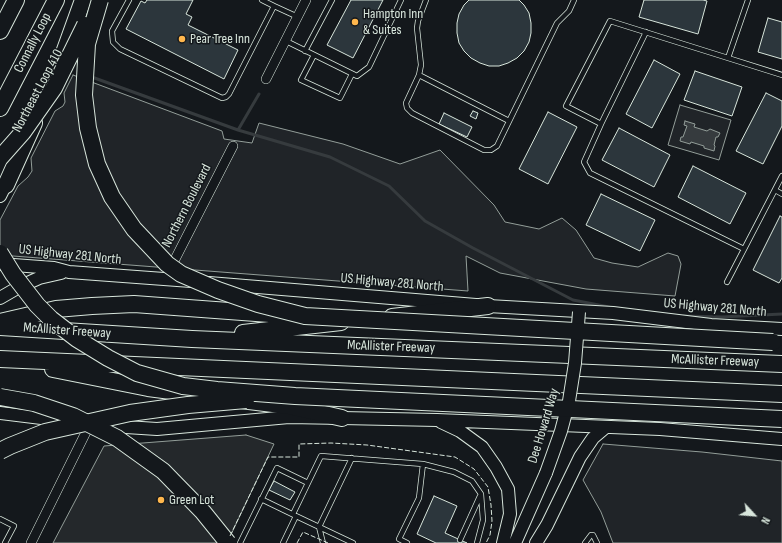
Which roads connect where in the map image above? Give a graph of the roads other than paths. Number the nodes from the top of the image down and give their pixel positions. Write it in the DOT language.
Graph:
graph roads {
  1 [pos="16,0"];
  2 [pos="56,0"];
  3 [pos="83,0"];
  4 [pos="96,0"];
  5 [pos="101,0"];
  6 [pos="129,0"];
  7 [pos="262,0"];
  8 [pos="306,0"];
  9 [pos="332,0"];
  10 [pos="401,0"];
  11 [pos="426,0"];
  12 [pos="574,0"];
  13 [pos="748,0"];
  14 [pos="274,6"];
  15 [pos="298,17"];
  16 [pos="0,31"];
  17 [pos="646,32"];
  18 [pos="286,41"];
  19 [pos="305,50"];
  20 [pos="314,55"];
  21 [pos="728,58"];
  22 [pos="352,74"];
  23 [pos="782,75"];
  24 [pos="419,76"];
  25 [pos="266,79"];
  26 [pos="0,108"];
  27 [pos="509,121"];
  28 [pos="601,124"];
  29 [pos="233,146"];
  30 [pos="0,158"];
  31 [pos="782,176"];
  32 [pos="3,190"];
  33 [pos="775,190"];
  34 [pos="782,194"];
  35 [pos="744,249"];
  36 [pos="0,253"];
  37 [pos="0,264"];
  38 [pos="69,272"];
  39 [pos="165,279"];
  40 [pos="727,282"];
  41 [pos="0,298"];
  42 [pos="488,306"];
  43 [pos="579,312"];
  44 [pos="305,316"];
  45 [pos="3,326"];
  46 [pos="782,329"];
  47 [pos="192,339"];
  48 [pos="782,342"];
  49 [pos="1,359"];
  50 [pos="782,364"];
  51 [pos="782,394"];
  52 [pos="295,396"];
  53 [pos="0,397"];
  54 [pos="3,412"];
  55 [pos="342,418"];
  56 [pos="782,419"];
  57 [pos="437,420"];
  58 [pos="90,424"];
  59 [pos="606,427"];
  60 [pos="782,439"];
  61 [pos="0,451"];
  62 [pos="352,458"];
  63 [pos="423,464"];
  64 [pos="308,483"];
  65 [pos="481,494"];
  66 [pos="261,499"];
  67 [pos="294,515"];
  68 [pos="0,519"];
  69 [pos="319,527"];
  70 [pos="460,540"];
  71 [pos="5,543"];
  72 [pos="31,543"];
  73 [pos="228,543"];
  74 [pos="240,543"];
  75 [pos="283,543"];
  76 [pos="323,543"];
  77 [pos="353,543"];
  78 [pos="407,543"];
  79 [pos="477,543"];
  80 [pos="503,543"];
  81 [pos="515,543"];
  82 [pos="536,543"];
  83 [pos="585,543"];
  84 [pos="597,543"];
  1 -- 16 [label="highway"];
  2 -- 26 [label="highway, Connally Loop"];
  3 -- 32 [label="highway"];
  4 -- 30 [label="highway, bridge"];
  5 -- 32 [label="main road, Northeast Loop 410"];
  5 -- 44 [label="highway, bridge"];
  6 -- 14 [label="lane"];
  7 -- 14 [label="lane"];
  8 -- 15 [label="street"];
  9 -- 19 [label="lane"];
  10 -- 22 [label="lane"];
  11 -- 24 [label="lane"];
  12 -- 27 [label="lane"];
  13 -- 21 [label="lane"];
  14 -- 15 [label="lane"];
  15 -- 18 [label="street"];
  17 -- 21 [label="lane"];
  17 -- 28 [label="lane"];
  17 -- 28 [label="lane"];
  18 -- 19 [label="lane"];
  18 -- 25 [label="street"];
  19 -- 20 [label="lane"];
  20 -- 22 [label="lane"];
  20 -- 22 [label="lane"];
  21 -- 23 [label="lane"];
  24 -- 27 [label="lane"];
  24 -- 27 [label="lane"];
  28 -- 35 [label="lane"];
  29 -- 39 [label="street, Northern Boulevard"];
  31 -- 33 [label="lane"];
  33 -- 34 [label="lane"];
  33 -- 35 [label="lane"];
  35 -- 40 [label="lane"];
  36 -- 52 [label="highway, bridge"];
  37 -- 38 [label="main road, US Highway 281 North"];
  38 -- 39 [label="main road, US Highway 281 North"];
  38 -- 41 [label="main road"];
  39 -- 42 [label="main road, US Highway 281 North"];
  42 -- 43 [label="main road, US Highway 281 North"];
  42 -- 47 [label="highway"];
  43 -- 46 [label="main road, US Highway 281 North"];
  43 -- 81 [label="main road, Dee Howard Way, bridge"];
  44 -- 45 [label="highway, bridge"];
  44 -- 48 [label="highway, bridge"];
  45 -- 47 [label="highway, McAllister Freeway"];
  47 -- 50 [label="highway, McAllister Freeway"];
  49 -- 51 [label="highway, McAllister Freeway"];
  49 -- 55 [label="highway"];
  52 -- 56 [label="highway, bridge"];
  52 -- 61 [label="highway, bridge"];
  53 -- 73 [label="highway, bridge"];
  54 -- 58 [label="main road"];
  55 -- 57 [label="main road"];
  55 -- 58 [label="main road"];
  57 -- 59 [label="main road"];
  57 -- 80 [label="main road"];
  58 -- 72 [label="street"];
  59 -- 60 [label="main road"];
  59 -- 82 [label="main road"];
  62 -- 63 [label="lane"];
  62 -- 64 [label="lane"];
  62 -- 69 [label="lane"];
  63 -- 65 [label="lane"];
  63 -- 78 [label="lane"];
  64 -- 66 [label="lane"];
  64 -- 67 [label="lane"];
  65 -- 70 [label="lane"];
  65 -- 79 [label="lane"];
  66 -- 67 [label="lane"];
  66 -- 74 [label="lane"];
  67 -- 69 [label="lane"];
  67 -- 75 [label="lane"];
  68 -- 71 [label="lane"];
  69 -- 76 [label="lane"];
  69 -- 77 [label="lane"];
  83 -- 84 [label="lane"];
}
